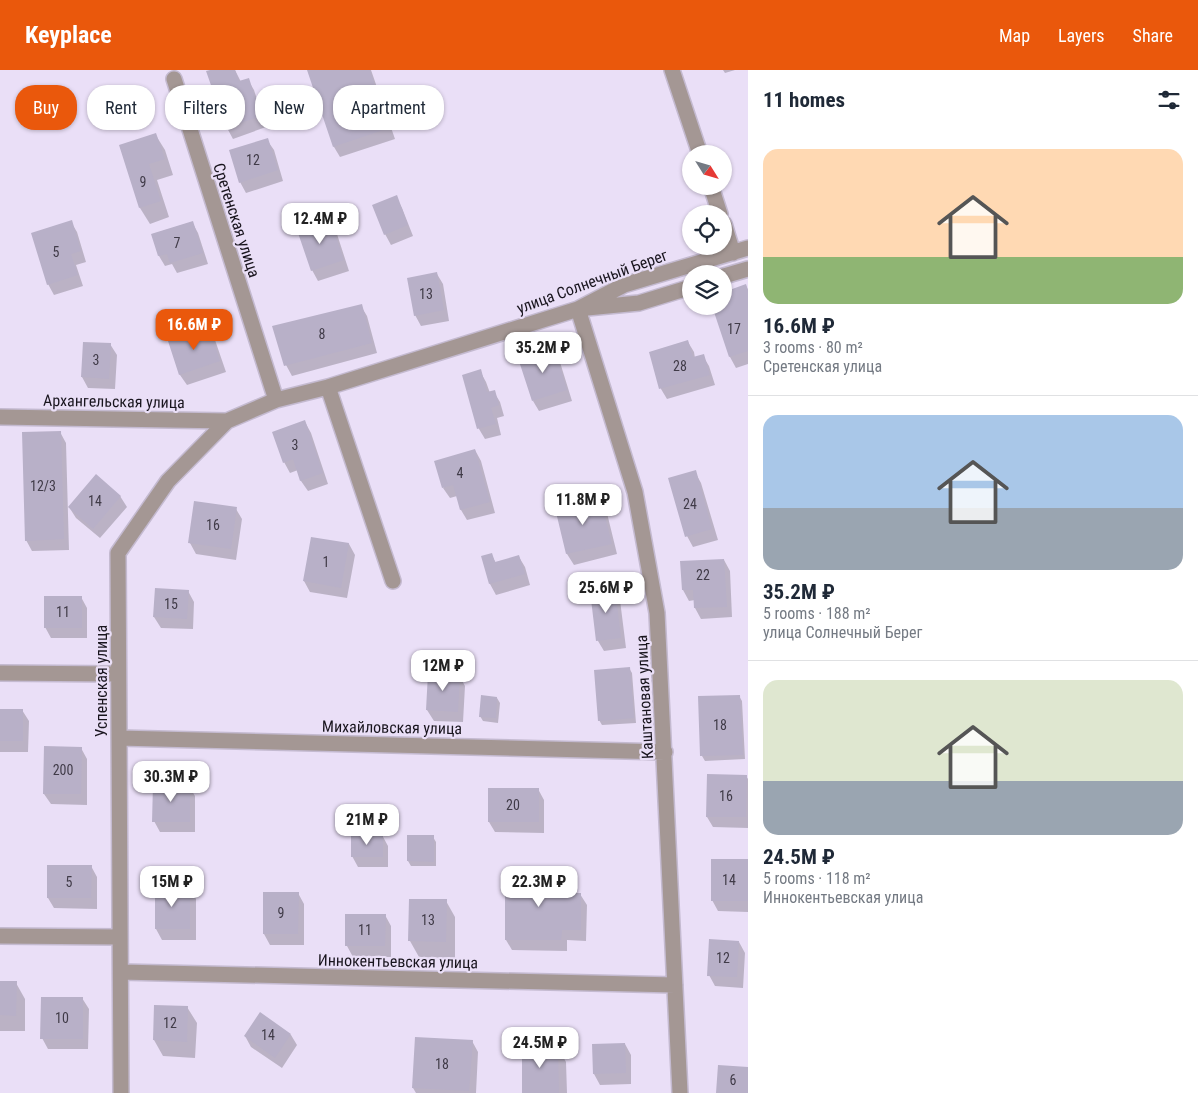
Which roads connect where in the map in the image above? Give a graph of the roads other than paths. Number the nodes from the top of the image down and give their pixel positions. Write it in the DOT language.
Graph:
graph roads {
  1 [pos="672,70"];
  2 [pos="174,79"];
  3 [pos="697,145"];
  4 [pos="732,236"];
  5 [pos="741,250"];
  6 [pos="748,269"];
  7 [pos="732,274"];
  8 [pos="682,290"];
  9 [pos="578,309"];
  10 [pos="328,387"];
  11 [pos="276,400"];
  12 [pos="0,416"];
  13 [pos="227,421"];
  14 [pos="393,580"];
  15 [pos="0,673"];
  16 [pos="118,674"];
  17 [pos="119,738"];
  18 [pos="664,752"];
  19 [pos="0,936"];
  20 [pos="120,937"];
  21 [pos="121,972"];
  22 [pos="674,985"];
  23 [pos="121,1093"];
  24 [pos="680,1093"];
  1 -- 3 [label="street"];
  2 -- 11 [label="street, Сретенская улица"];
  4 -- 5 [label="street"];
  5 -- 9 [label="street, улица Солнечный Берег"];
  6 -- 7 [label="street"];
  8 -- 9 [label="street"];
  9 -- 10 [label="street, улица Солнечный Берег"];
  9 -- 18 [label="street, Каштановая улица"];
  10 -- 11 [label="street, улица Солнечный Берег"];
  10 -- 14 [label="street"];
  11 -- 13 [label="street, Успенская улица"];
  12 -- 13 [label="street, Архангельская улица"];
  13 -- 16 [label="street, Успенская улица"];
  15 -- 16 [label="street"];
  16 -- 17 [label="street, Успенская улица"];
  17 -- 18 [label="street, Михайловская улица"];
  17 -- 20 [label="street, Успенская улица"];
  18 -- 22 [label="street, Каштановая улица"];
  19 -- 20 [label="street"];
  20 -- 21 [label="street, Успенская улица"];
  21 -- 22 [label="street, Иннокентьевская улица"];
  21 -- 23 [label="street, Успенская улица"];
  22 -- 24 [label="street, Каштановая улица"];
}
